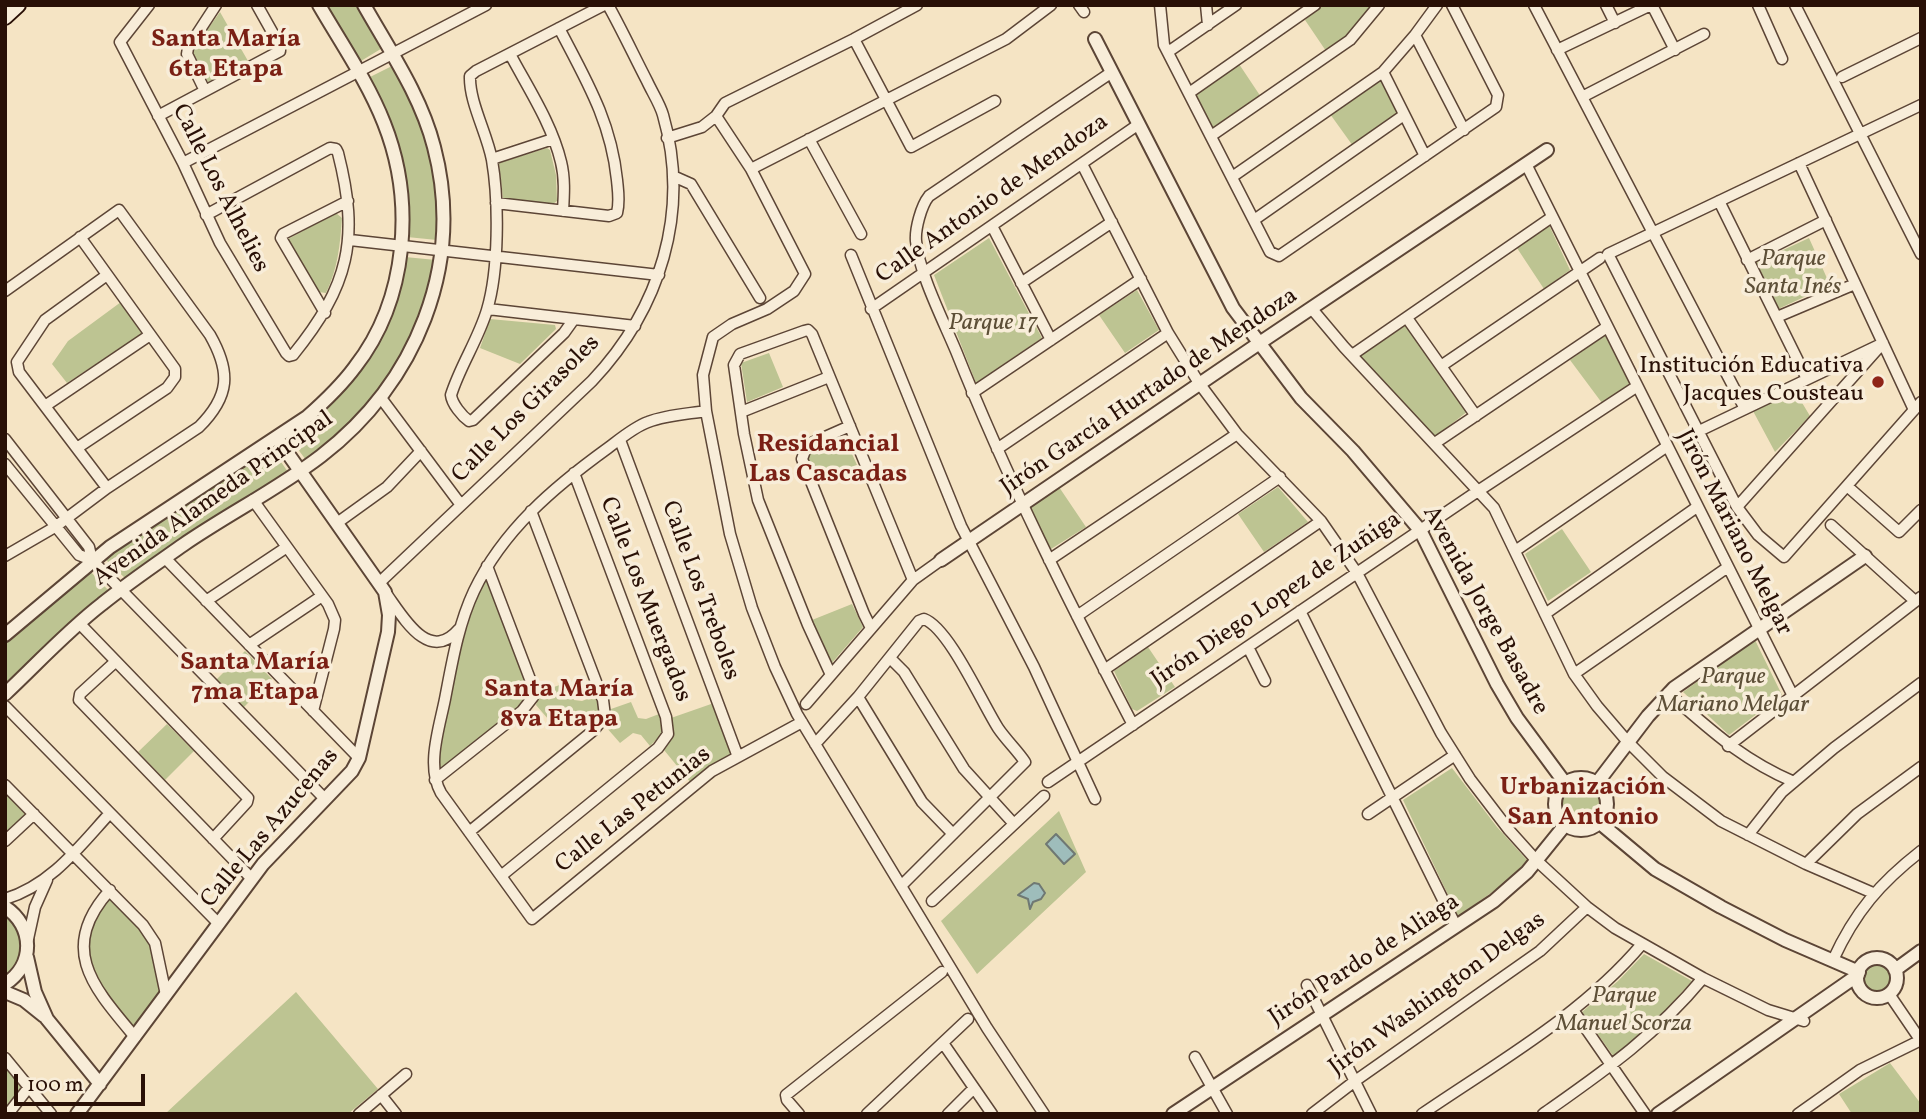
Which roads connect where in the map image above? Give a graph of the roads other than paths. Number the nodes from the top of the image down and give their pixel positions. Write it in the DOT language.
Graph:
graph roads {
  1 [pos="18,5"];
  2 [pos="149,5"];
  3 [pos="216,5"];
  4 [pos="257,5"];
  5 [pos="319,5"];
  6 [pos="364,5"];
  7 [pos="486,5"];
  8 [pos="606,5"];
  9 [pos="917,5"];
  10 [pos="1051,5"];
  11 [pos="1160,5"];
  12 [pos="1206,5"];
  13 [pos="1236,5"];
  14 [pos="1315,5"];
  15 [pos="1379,5"];
  16 [pos="1437,5"];
  17 [pos="1452,5"];
  18 [pos="1534,5"];
  19 [pos="1606,5"];
  20 [pos="1652,5"];
  21 [pos="1758,5"];
  22 [pos="1795,5"];
  23 [pos="5,17"];
  24 [pos="1615,23"];
  25 [pos="1208,25"];
  26 [pos="559,28"];
  27 [pos="1704,34"];
  28 [pos="1415,35"];
  29 [pos="1921,38"];
  30 [pos="854,39"];
  31 [pos="1095,39"];
  32 [pos="1558,50"];
  33 [pos="1675,50"];
  34 [pos="1168,52"];
  35 [pos="392,54"];
  36 [pos="510,54"];
  37 [pos="1782,59"];
  38 [pos="358,72"];
  39 [pos="1112,72"];
  40 [pos="1382,72"];
  41 [pos="1842,77"];
  42 [pos="205,92"];
  43 [pos="1189,93"];
  44 [pos="1582,97"];
  45 [pos="886,99"];
  46 [pos="995,102"];
  47 [pos="1921,105"];
  48 [pos="1404,115"];
  49 [pos="158,116"];
  50 [pos="716,116"];
  51 [pos="1139,124"];
  52 [pos="1464,130"];
  53 [pos="1859,135"];
  54 [pos="1211,136"];
  55 [pos="667,138"];
  56 [pos="552,139"];
  57 [pos="809,139"];
  58 [pos="1547,150"];
  59 [pos="1425,156"];
  60 [pos="492,159"];
  61 [pos="183,163"];
  62 [pos="1799,163"];
  63 [pos="1082,164"];
  64 [pos="1526,164"];
  65 [pos="751,169"];
  66 [pos="673,176"];
  67 [pos="1232,177"];
  68 [pos="348,201"];
  69 [pos="1719,201"];
  70 [pos="496,203"];
  71 [pos="563,211"];
  72 [pos="206,215"];
  73 [pos="1552,218"];
  74 [pos="1254,220"];
  75 [pos="1826,220"];
  76 [pos="1112,222"];
  77 [pos="992,226"];
  78 [pos="1653,233"];
  79 [pos="861,234"];
  80 [pos="80,237"];
  81 [pos="350,240"];
  82 [pos="401,247"];
  83 [pos="441,251"];
  84 [pos="1921,254"];
  85 [pos="851,256"];
  86 [pos="495,257"];
  87 [pos="1600,258"];
  88 [pos="1747,260"];
  89 [pos="924,272"];
  90 [pos="1579,272"];
  91 [pos="107,275"];
  92 [pos="659,275"];
  93 [pos="1142,279"];
  94 [pos="1021,283"];
  95 [pos="1855,284"];
  96 [pos="5,291"];
  97 [pos="760,298"];
  98 [pos="488,309"];
  99 [pos="871,309"];
  100 [pos="1312,309"];
  101 [pos="325,313"];
  102 [pos="1777,317"];
  103 [pos="573,318"];
  104 [pos="1407,318"];
  105 [pos="635,326"];
  106 [pos="1607,327"];
  107 [pos="1168,333"];
  108 [pos="150,335"];
  109 [pos="1051,340"];
  110 [pos="1883,343"];
  111 [pos="1258,344"];
  112 [pos="1352,355"];
  113 [pos="1441,366"];
  114 [pos="829,377"];
  115 [pos="1807,379"];
  116 [pos="1199,383"];
  117 [pos="1636,387"];
  118 [pos="972,393"];
  119 [pos="381,398"];
  120 [pos="45,406"];
  121 [pos="1917,406"];
  122 [pos="1745,409"];
  123 [pos="706,411"];
  124 [pos="741,412"];
  125 [pos="1476,416"];
  126 [pos="850,426"];
  127 [pos="1699,431"];
  128 [pos="1237,433"];
  129 [pos="277,438"];
  130 [pos="5,439"];
  131 [pos="620,440"];
  132 [pos="1435,443"];
  133 [pos="1666,447"];
  134 [pos="77,448"];
  135 [pos="997,449"];
  136 [pos="421,451"];
  137 [pos="5,464"];
  138 [pos="300,470"];
  139 [pos="574,473"];
  140 [pos="1280,477"];
  141 [pos="1847,486"];
  142 [pos="107,488"];
  143 [pos="1478,491"];
  144 [pos="253,500"];
  145 [pos="461,505"];
  146 [pos="1021,505"];
  147 [pos="1697,507"];
  148 [pos="1737,507"];
  149 [pos="1921,510"];
  150 [pos="531,512"];
  151 [pos="67,517"];
  152 [pos="1321,521"];
  153 [pos="337,523"];
  154 [pos="1831,525"];
  155 [pos="55,527"];
  156 [pos="1420,530"];
  157 [pos="969,541"];
  158 [pos="287,547"];
  159 [pos="1515,551"];
  160 [pos="6,553"];
  161 [pos="1865,556"];
  162 [pos="165,558"];
  163 [pos="92,560"];
  164 [pos="942,560"];
  165 [pos="1049,560"];
  166 [pos="487,566"];
  167 [pos="1728,567"];
  168 [pos="1357,573"];
  169 [pos="913,580"];
  170 [pos="382,587"];
  171 [pos="121,590"];
  172 [pos="322,596"];
  173 [pos="1918,599"];
  174 [pos="206,601"];
  175 [pos="1300,611"];
  176 [pos="1545,614"];
  177 [pos="1077,616"];
  178 [pos="462,622"];
  179 [pos="80,624"];
  180 [pos="872,628"];
  181 [pos="1759,630"];
  182 [pos="388,632"];
  183 [pos="414,632"];
  184 [pos="5,635"];
  185 [pos="429,640"];
  186 [pos="249,645"];
  187 [pos="1248,646"];
  188 [pos="890,658"];
  189 [pos="115,662"];
  190 [pos="450,670"];
  191 [pos="1104,670"];
  192 [pos="1574,674"];
  193 [pos="831,675"];
  194 [pos="1265,681"];
  195 [pos="1921,683"];
  196 [pos="1668,693"];
  197 [pos="5,694"];
  198 [pos="1792,694"];
  199 [pos="858,697"];
  200 [pos="806,704"];
  201 [pos="5,706"];
  202 [pos="313,711"];
  203 [pos="802,723"];
  204 [pos="1133,725"];
  205 [pos="1627,741"];
  206 [pos="815,744"];
  207 [pos="1728,746"];
  208 [pos="1455,755"];
  209 [pos="738,757"];
  210 [pos="359,758"];
  211 [pos="1078,762"];
  212 [pos="1921,767"];
  213 [pos="435,779"];
  214 [pos="1048,782"];
  215 [pos="1794,782"];
  216 [pos="1565,783"];
  217 [pos="1597,783"];
  218 [pos="5,785"];
  219 [pos="1044,796"];
  220 [pos="1394,796"];
  221 [pos="989,798"];
  222 [pos="325,799"];
  223 [pos="1095,799"];
  224 [pos="110,813"];
  225 [pos="34,814"];
  226 [pos="1368,814"];
  227 [pos="1600,823"];
  228 [pos="1014,824"];
  229 [pos="1565,825"];
  230 [pos="469,832"];
  231 [pos="953,834"];
  232 [pos="1748,835"];
  233 [pos="213,839"];
  234 [pos="5,841"];
  235 [pos="1921,851"];
  236 [pos="73,852"];
  237 [pos="1536,860"];
  238 [pos="1806,864"];
  239 [pos="501,876"];
  240 [pos="49,877"];
  241 [pos="252,879"];
  242 [pos="901,886"];
  243 [pos="110,890"];
  244 [pos="1872,893"];
  245 [pos="5,899"];
  246 [pos="932,901"];
  247 [pos="5,907"];
  248 [pos="1587,907"];
  249 [pos="219,924"];
  250 [pos="1457,926"];
  251 [pos="28,942"];
  252 [pos="1642,944"];
  253 [pos="1921,951"];
  254 [pos="27,957"];
  255 [pos="1833,960"];
  256 [pos="1921,960"];
  257 [pos="942,972"];
  258 [pos="1896,974"];
  259 [pos="1858,977"];
  260 [pos="1703,978"];
  261 [pos="5,984"];
  262 [pos="1307,985"];
  263 [pos="5,992"];
  264 [pos="1889,994"];
  265 [pos="166,995"];
  266 [pos="1573,1010"];
  267 [pos="1321,1016"];
  268 [pos="47,1019"];
  269 [pos="968,1019"];
  270 [pos="1799,1020"];
  271 [pos="135,1037"];
  272 [pos="1921,1041"];
  273 [pos="943,1043"];
  274 [pos="1195,1057"];
  275 [pos="5,1058"];
  276 [pos="1612,1066"];
  277 [pos="406,1074"];
  278 [pos="1355,1081"];
  279 [pos="100,1084"];
  280 [pos="29,1087"];
  281 [pos="974,1088"];
  282 [pos="1212,1088"];
  283 [pos="381,1095"];
  284 [pos="1805,1112"];
  285 [pos="9,1114"];
  286 [pos="51,1114"];
  287 [pos="77,1114"];
  288 [pos="359,1114"];
  289 [pos="396,1114"];
  290 [pos="799,1114"];
  291 [pos="867,1114"];
  292 [pos="948,1114"];
  293 [pos="992,1114"];
  294 [pos="1044,1114"];
  295 [pos="1172,1114"];
  296 [pos="1227,1114"];
  297 [pos="1312,1114"];
  298 [pos="1371,1114"];
  299 [pos="1422,1114"];
  300 [pos="1543,1114"];
  301 [pos="1645,1114"];
  302 [pos="1658,1114"];
  303 [pos="1671,1114"];
  1 -- 23 [label="main road"];
  2 -- 49 [label="street, Calle Los Alhelies"];
  3 -- 42 [label="street"];
  4 -- 42 [label="street"];
  5 -- 38 [label="street, Avenida Alameda Principal"];
  6 -- 35 [label="street, Avenida Alameda Principal"];
  7 -- 35 [label="street"];
  8 -- 26 [label="street"];
  8 -- 55 [label="street, Calle Los Girasoles"];
  9 -- 30 [label="street"];
  10 -- 45 [label="street"];
  11 -- 34 [label="street"];
  12 -- 25 [label="street"];
  13 -- 25 [label="street"];
  14 -- 43 [label="street"];
  15 -- 54 [label="street"];
  16 -- 28 [label="street"];
  17 -- 52 [label="street"];
  18 -- 32 [label="street"];
  19 -- 24 [label="street"];
  20 -- 24 [label="street"];
  20 -- 33 [label="street"];
  21 -- 37 [label="street"];
  22 -- 53 [label="street"];
  24 -- 32 [label="street"];
  25 -- 34 [label="street"];
  26 -- 36 [label="street"];
  26 -- 71 [label="street"];
  27 -- 33 [label="street"];
  28 -- 40 [label="street"];
  28 -- 52 [label="street"];
  29 -- 41 [label="street"];
  30 -- 45 [label="street"];
  30 -- 50 [label="street"];
  31 -- 39 [label="street, Avenida Jorge Basadre"];
  32 -- 44 [label="street"];
  33 -- 44 [label="street"];
  34 -- 43 [label="street"];
  35 -- 38 [label="street"];
  35 -- 83 [label="street, Avenida Alameda Principal"];
  36 -- 56 [label="street"];
  36 -- 60 [label="street"];
  38 -- 61 [label="street"];
  38 -- 82 [label="street, Avenida Alameda Principal"];
  39 -- 51 [label="street, Avenida Jorge Basadre"];
  39 -- 89 [label="street"];
  40 -- 48 [label="street"];
  40 -- 67 [label="street"];
  42 -- 49 [label="street"];
  43 -- 54 [label="street"];
  44 -- 78 [label="street"];
  45 -- 46 [label="street"];
  45 -- 57 [label="street"];
  47 -- 53 [label="street"];
  48 -- 59 [label="street"];
  48 -- 74 [label="street"];
  49 -- 61 [label="street, Calle Los Alhelies"];
  50 -- 55 [label="street"];
  50 -- 65 [label="street"];
  51 -- 63 [label="street, Calle Antonio de Mendoza"];
  51 -- 111 [label="street, Avenida Jorge Basadre"];
  52 -- 59 [label="street"];
  53 -- 62 [label="street"];
  53 -- 84 [label="street"];
  54 -- 67 [label="street"];
  55 -- 66 [label="street, Calle Los Girasoles"];
  56 -- 60 [label="street"];
  56 -- 71 [label="street"];
  57 -- 65 [label="street"];
  57 -- 79 [label="street"];
  58 -- 64 [label="street, Jirón García Hurtado de Mendoza"];
  59 -- 74 [label="street"];
  60 -- 70 [label="street"];
  61 -- 72 [label="street, Calle Los Alhelies"];
  62 -- 69 [label="street"];
  62 -- 75 [label="street"];
  63 -- 76 [label="street"];
  63 -- 77 [label="street, Calle Antonio de Mendoza"];
  64 -- 73 [label="street, Jirón Mariano Melgar"];
  64 -- 100 [label="street, Jirón García Hurtado de Mendoza"];
  65 -- 123 [label="street"];
  66 -- 92 [label="street, Calle Los Girasoles"];
  66 -- 97 [label="street"];
  67 -- 74 [label="street"];
  68 -- 72 [label="street"];
  68 -- 81 [label="street"];
  68 -- 101 [label="street"];
  69 -- 78 [label="street"];
  69 -- 88 [label="street"];
  70 -- 71 [label="street"];
  70 -- 86 [label="street"];
  72 -- 101 [label="street, Calle Los Alhelies"];
  73 -- 90 [label="street, Jirón Mariano Melgar"];
  73 -- 104 [label="street"];
  75 -- 88 [label="street"];
  75 -- 95 [label="street"];
  76 -- 93 [label="street"];
  76 -- 94 [label="street"];
  77 -- 89 [label="street, Calle Antonio de Mendoza"];
  77 -- 94 [label="street"];
  78 -- 122 [label="street"];
  78 -- 127 [label="street"];
  80 -- 91 [label="street"];
  80 -- 96 [label="street"];
  80 -- 142 [label="street"];
  81 -- 82 [label="street"];
  81 -- 101 [label="street"];
  82 -- 83 [label="street"];
  82 -- 129 [label="street, Avenida Alameda Principal"];
  83 -- 86 [label="street"];
  83 -- 119 [label="street, Avenida Alameda Principal"];
  85 -- 99 [label="street"];
  86 -- 92 [label="street"];
  86 -- 98 [label="street"];
  87 -- 90 [label="street"];
  88 -- 102 [label="street"];
  89 -- 99 [label="street, Calle Antonio de Mendoza"];
  89 -- 118 [label="street"];
  90 -- 106 [label="street, Jirón Mariano Melgar"];
  90 -- 113 [label="street"];
  91 -- 108 [label="street"];
  91 -- 120 [label="street"];
  92 -- 105 [label="street, Calle Los Girasoles"];
  93 -- 107 [label="street"];
  93 -- 109 [label="street"];
  94 -- 109 [label="street"];
  95 -- 102 [label="street"];
  95 -- 110 [label="street"];
  98 -- 103 [label="street"];
  98 -- 103 [label="street"];
  99 -- 157 [label="street"];
  100 -- 111 [label="street, Jirón García Hurtado de Mendoza"];
  100 -- 112 [label="street"];
  102 -- 115 [label="street"];
  103 -- 105 [label="street"];
  104 -- 112 [label="street"];
  104 -- 113 [label="street"];
  105 -- 145 [label="street, Calle Los Girasoles"];
  106 -- 117 [label="street, Jirón Mariano Melgar"];
  106 -- 125 [label="street"];
  107 -- 116 [label="street"];
  107 -- 135 [label="street"];
  108 -- 120 [label="street"];
  108 -- 134 [label="street"];
  109 -- 118 [label="street"];
  110 -- 115 [label="street"];
  110 -- 121 [label="street"];
  110 -- 148 [label="street"];
  111 -- 116 [label="street, Jirón García Hurtado de Mendoza"];
  111 -- 156 [label="street, Avenida Jorge Basadre"];
  112 -- 132 [label="street"];
  113 -- 125 [label="street"];
  114 -- 124 [label="street"];
  114 -- 124 [label="street"];
  114 -- 126 [label="street"];
  115 -- 122 [label="street"];
  116 -- 128 [label="street"];
  116 -- 146 [label="street, Jirón García Hurtado de Mendoza"];
  117 -- 133 [label="street, Jirón Mariano Melgar"];
  117 -- 143 [label="street, Jirón Diego Lopez de Zuñiga"];
  118 -- 135 [label="street"];
  119 -- 136 [label="street"];
  119 -- 138 [label="street, Avenida Alameda Principal"];
  120 -- 134 [label="street"];
  121 -- 141 [label="street"];
  122 -- 127 [label="street"];
  123 -- 131 [label="street"];
  123 -- 203 [label="street"];
  124 -- 193 [label="street"];
  125 -- 132 [label="street"];
  126 -- 169 [label="street"];
  126 -- 180 [label="street"];
  127 -- 148 [label="street"];
  128 -- 140 [label="street"];
  128 -- 165 [label="street"];
  129 -- 138 [label="street, Calle Las Azucenas"];
  129 -- 163 [label="street, Avenida Alameda Principal"];
  130 -- 151 [label="street"];
  131 -- 139 [label="street"];
  131 -- 209 [label="street, Calle Los Treboles"];
  132 -- 143 [label="street"];
  133 -- 147 [label="street, Jirón Mariano Melgar"];
  133 -- 159 [label="street"];
  134 -- 142 [label="street"];
  135 -- 146 [label="street"];
  136 -- 145 [label="street"];
  136 -- 153 [label="street"];
  137 -- 155 [label="street"];
  138 -- 144 [label="street, Avenida Alameda Principal"];
  138 -- 153 [label="street, Calle Las Azucenas"];
  139 -- 150 [label="street"];
  139 -- 239 [label="street, Calle Los Muergados"];
  140 -- 152 [label="street"];
  140 -- 177 [label="street"];
  141 -- 148 [label="street"];
  141 -- 149 [label="street"];
  142 -- 151 [label="street"];
  143 -- 156 [label="street, Jirón Diego Lopez de Zuñiga"];
  143 -- 159 [label="street"];
  144 -- 158 [label="street"];
  144 -- 162 [label="street, Avenida Alameda Principal"];
  145 -- 170 [label="street, Calle Los Girasoles"];
  146 -- 157 [label="street, Jirón García Hurtado de Mendoza"];
  146 -- 165 [label="street"];
  147 -- 167 [label="street, Jirón Mariano Melgar"];
  147 -- 176 [label="street"];
  150 -- 166 [label="street"];
  150 -- 230 [label="street"];
  151 -- 155 [label="street"];
  151 -- 163 [label="street"];
  152 -- 168 [label="street"];
  152 -- 191 [label="street"];
  153 -- 170 [label="street, Calle Las Azucenas"];
  154 -- 161 [label="street"];
  155 -- 160 [label="street"];
  155 -- 163 [label="street"];
  156 -- 168 [label="street, Jirón Diego Lopez de Zuñiga"];
  156 -- 216 [label="street, Avenida Jorge Basadre"];
  157 -- 164 [label="street, Jirón García Hurtado de Mendoza"];
  157 -- 211 [label="street"];
  158 -- 172 [label="street"];
  158 -- 174 [label="street"];
  159 -- 176 [label="street"];
  161 -- 173 [label="street"];
  161 -- 181 [label="street"];
  162 -- 171 [label="street, Avenida Alameda Principal"];
  162 -- 174 [label="street"];
  163 -- 171 [label="street"];
  163 -- 184 [label="street, Avenida Alameda Principal"];
  164 -- 169 [label="street, Jirón García Hurtado de Mendoza"];
  165 -- 177 [label="street"];
  166 -- 178 [label="street"];
  166 -- 213 [label="street"];
  167 -- 181 [label="street, Jirón Mariano Melgar"];
  167 -- 192 [label="street"];
  168 -- 175 [label="street, Jirón Diego Lopez de Zuñiga"];
  168 -- 208 [label="street"];
  169 -- 180 [label="street, Jirón García Hurtado de Mendoza"];
  170 -- 182 [label="street, Calle Las Azucenas"];
  170 -- 183 [label="street"];
  171 -- 179 [label="street, Avenida Alameda Principal"];
  171 -- 222 [label="street"];
  172 -- 186 [label="street"];
  172 -- 202 [label="street"];
  173 -- 198 [label="street"];
  174 -- 186 [label="street"];
  175 -- 187 [label="street, Jirón Diego Lopez de Zuñiga"];
  175 -- 220 [label="street"];
  176 -- 192 [label="street"];
  177 -- 191 [label="street"];
  178 -- 185 [label="street"];
  178 -- 190 [label="street"];
  179 -- 189 [label="street"];
  179 -- 197 [label="street, Avenida Alameda Principal"];
  180 -- 193 [label="street, Jirón García Hurtado de Mendoza"];
  181 -- 196 [label="street"];
  181 -- 198 [label="street, Jirón Mariano Melgar"];
  182 -- 183 [label="street"];
  182 -- 210 [label="street, Calle Las Azucenas"];
  183 -- 185 [label="street"];
  185 -- 190 [label="street"];
  186 -- 202 [label="street"];
  187 -- 194 [label="street"];
  187 -- 204 [label="street, Jirón Diego Lopez de Zuñiga"];
  188 -- 199 [label="street"];
  188 -- 221 [label="street"];
  188 -- 221 [label="street"];
  189 -- 233 [label="street"];
  189 -- 233 [label="street"];
  190 -- 213 [label="street"];
  191 -- 204 [label="street"];
  192 -- 205 [label="street"];
  193 -- 200 [label="street, Jirón García Hurtado de Mendoza"];
  195 -- 215 [label="street"];
  196 -- 205 [label="street"];
  196 -- 207 [label="street"];
  198 -- 207 [label="street"];
  199 -- 206 [label="street"];
  199 -- 231 [label="street"];
  201 -- 224 [label="street"];
  202 -- 210 [label="street"];
  203 -- 206 [label="street"];
  203 -- 209 [label="street, Calle Las Petunias"];
  204 -- 211 [label="street, Jirón Diego Lopez de Zuñiga"];
  205 -- 217 [label="street"];
  205 -- 232 [label="street"];
  206 -- 242 [label="street"];
  207 -- 215 [label="street"];
  208 -- 220 [label="street"];
  208 -- 237 [label="street"];
  209 -- 239 [label="street, Calle Las Petunias"];
  210 -- 222 [label="street, Calle Las Azucenas"];
  211 -- 214 [label="street, Jirón Diego Lopez de Zuñiga"];
  211 -- 223 [label="street"];
  212 -- 238 [label="street"];
  213 -- 230 [label="street"];
  215 -- 232 [label="street"];
  216 -- 217 [label="street"];
  216 -- 229 [label="street"];
  217 -- 227 [label="street"];
  218 -- 225 [label="street"];
  219 -- 228 [label="street"];
  220 -- 226 [label="street"];
  220 -- 250 [label="street"];
  221 -- 228 [label="street"];
  221 -- 231 [label="street"];
  222 -- 241 [label="street, Calle Las Azucenas"];
  224 -- 236 [label="street"];
  224 -- 249 [label="street"];
  225 -- 234 [label="street"];
  225 -- 236 [label="street"];
  227 -- 229 [label="street"];
  227 -- 255 [label="street"];
  228 -- 246 [label="street"];
  229 -- 237 [label="street, Jirón Pardo de Aliaga"];
  230 -- 239 [label="street"];
  231 -- 242 [label="street"];
  232 -- 238 [label="street"];
  233 -- 241 [label="street"];
  235 -- 244 [label="street"];
  236 -- 240 [label="street"];
  236 -- 243 [label="street"];
  237 -- 248 [label="street"];
  237 -- 250 [label="street, Jirón Pardo de Aliaga"];
  238 -- 244 [label="street"];
  240 -- 245 [label="street"];
  240 -- 251 [label="street"];
  241 -- 249 [label="street, Calle Las Azucenas"];
  242 -- 294 [label="street"];
  243 -- 265 [label="street"];
  243 -- 271 [label="street"];
  244 -- 255 [label="street"];
  247 -- 251 [label="street"];
  248 -- 252 [label="street"];
  248 -- 278 [label="street, Jirón Washington Delgas"];
  249 -- 265 [label="street, Calle Las Azucenas"];
  250 -- 267 [label="street, Jirón Pardo de Aliaga"];
  251 -- 254 [label="street"];
  252 -- 260 [label="street"];
  252 -- 266 [label="street"];
  253 -- 258 [label="street"];
  254 -- 261 [label="street"];
  254 -- 268 [label="street"];
  255 -- 259 [label="street"];
  256 -- 258 [label="street"];
  257 -- 290 [label="street"];
  258 -- 259 [label="street"];
  258 -- 264 [label="street"];
  259 -- 264 [label="street"];
  259 -- 270 [label="street"];
  260 -- 270 [label="street"];
  260 -- 276 [label="street"];
  262 -- 267 [label="street"];
  263 -- 268 [label="street"];
  264 -- 272 [label="street"];
  265 -- 271 [label="street, Calle Las Azucenas"];
  266 -- 276 [label="street"];
  266 -- 299 [label="street"];
  267 -- 278 [label="street"];
  267 -- 282 [label="street, Jirón Pardo de Aliaga"];
  268 -- 279 [label="street"];
  269 -- 273 [label="street"];
  270 -- 302 [label="street"];
  270 -- 303 [label="street"];
  271 -- 279 [label="street, Calle Las Azucenas"];
  272 -- 284 [label="street"];
  273 -- 281 [label="street"];
  273 -- 291 [label="street"];
  274 -- 282 [label="street"];
  275 -- 280 [label="street"];
  276 -- 300 [label="street"];
  276 -- 301 [label="street"];
  277 -- 283 [label="street"];
  278 -- 297 [label="street, Jirón Washington Delgas"];
  278 -- 298 [label="street"];
  279 -- 287 [label="street, Calle Las Azucenas"];
  280 -- 285 [label="street"];
  280 -- 286 [label="street"];
  281 -- 292 [label="street"];
  281 -- 293 [label="street"];
  282 -- 295 [label="street, Jirón Pardo de Aliaga"];
  282 -- 296 [label="street"];
  283 -- 288 [label="street"];
  283 -- 289 [label="street"];
}
